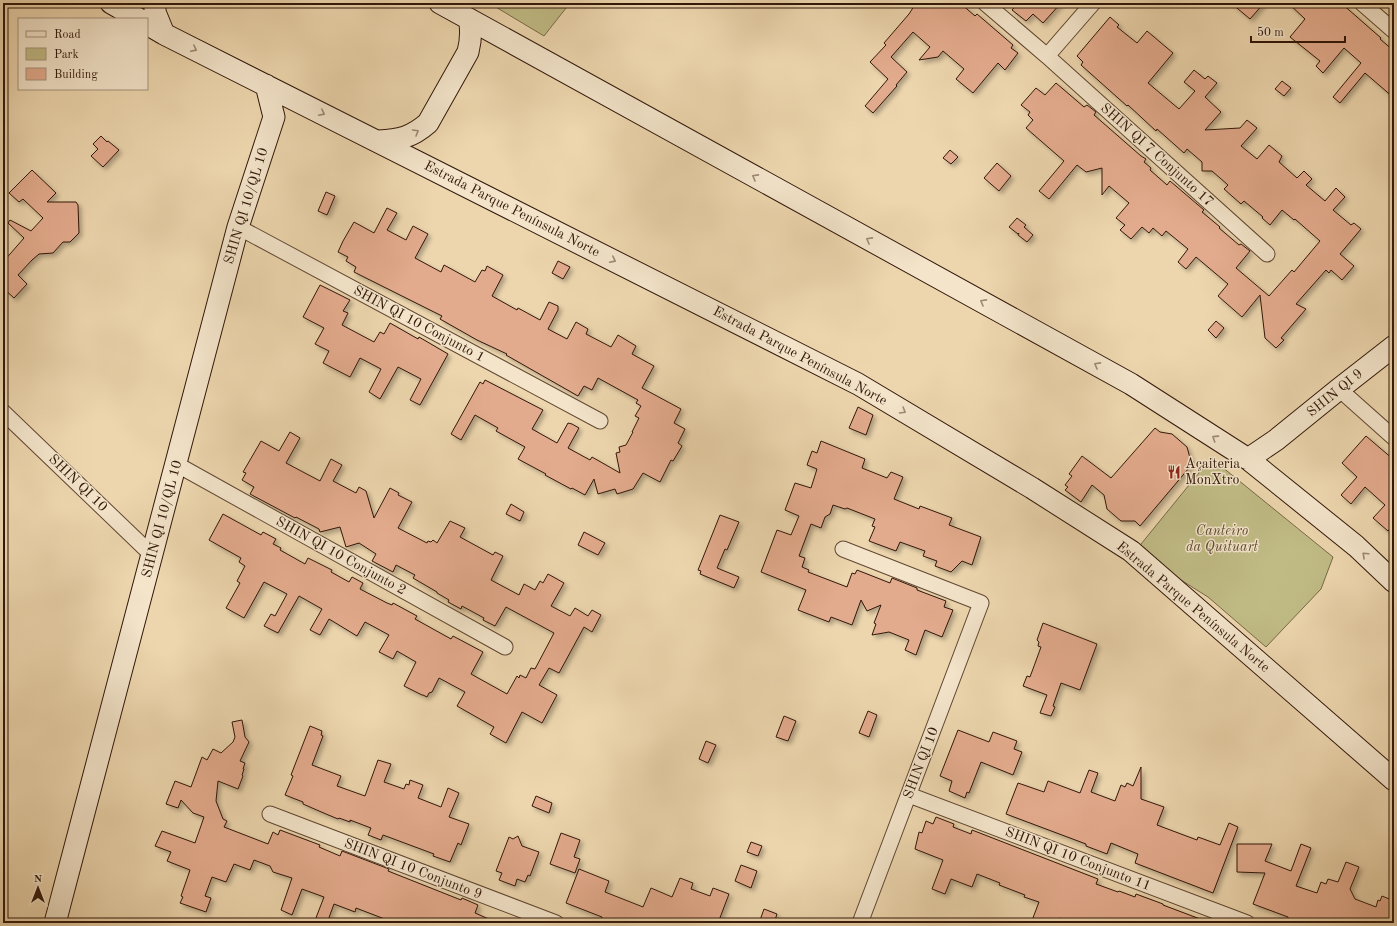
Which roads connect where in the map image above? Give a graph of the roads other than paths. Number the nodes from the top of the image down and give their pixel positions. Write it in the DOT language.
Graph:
graph roads {
  1 [pos="111,3"];
  2 [pos="155,3"];
  3 [pos="440,3"];
  4 [pos="985,3"];
  5 [pos="1092,3"];
  6 [pos="1362,3"];
  7 [pos="137,18"];
  8 [pos="469,19"];
  9 [pos="156,29"];
  10 [pos="1394,31"];
  11 [pos="1047,56"];
  12 [pos="266,85"];
  13 [pos="300,102"];
  14 [pos="274,117"];
  15 [pos="378,141"];
  16 [pos="238,227"];
  17 [pos="1267,254"];
  18 [pos="1394,346"];
  19 [pos="1339,388"];
  20 [pos="3,412"];
  21 [pos="600,421"];
  22 [pos="1394,438"];
  23 [pos="176,464"];
  24 [pos="1254,464"];
  25 [pos="843,549"];
  26 [pos="152,555"];
  27 [pos="1394,582"];
  28 [pos="505,647"];
  29 [pos="1394,780"];
  30 [pos="909,795"];
  31 [pos="270,814"];
  32 [pos="55,923"];
  33 [pos="556,923"];
  34 [pos="860,923"];
  35 [pos="1247,923"];
  1 -- 7 [label="main road"];
  2 -- 9 [label="main road"];
  3 -- 8 [label="main road"];
  4 -- 11 [label="street, SHIN QI 7 Conjunto 17"];
  5 -- 11 [label="street"];
  6 -- 10 [label="street"];
  15 -- 8 [label="main road, one-way"];
  24 -- 8 [label="main road, one-way"];
  9 -- 12 [label="main road, Estrada Parque Península Norte, one-way"];
  11 -- 17 [label="street, SHIN QI 7 Conjunto 17"];
  12 -- 13 [label="main road, Estrada Parque Península Norte"];
  12 -- 14 [label="main road"];
  13 -- 14 [label="main road"];
  13 -- 15 [label="main road, Estrada Parque Península Norte, one-way"];
  14 -- 16 [label="main road, SHIN QI 10/QL 10"];
  15 -- 29 [label="main road, Estrada Parque Península Norte, one-way"];
  16 -- 21 [label="street, SHIN QI 10 Conjunto 1"];
  16 -- 23 [label="main road, SHIN QI 10/QL 10"];
  18 -- 19 [label="main road, SHIN QI 9"];
  19 -- 22 [label="street"];
  19 -- 24 [label="main road, SHIN QI 9"];
  20 -- 26 [label="street, SHIN QI 10"];
  23 -- 26 [label="main road, SHIN QI 10/QL 10"];
  23 -- 28 [label="street, SHIN QI 10 Conjunto 2"];
  27 -- 24 [label="main road, one-way"];
  25 -- 30 [label="street, SHIN QI 10"];
  26 -- 32 [label="main road, SHIN QI 10/QL 10"];
  30 -- 34 [label="street, SHIN QI 10"];
  30 -- 35 [label="street, SHIN QI 10 Conjunto 11"];
  31 -- 33 [label="street, SHIN QI 10 Conjunto 9"];
}
